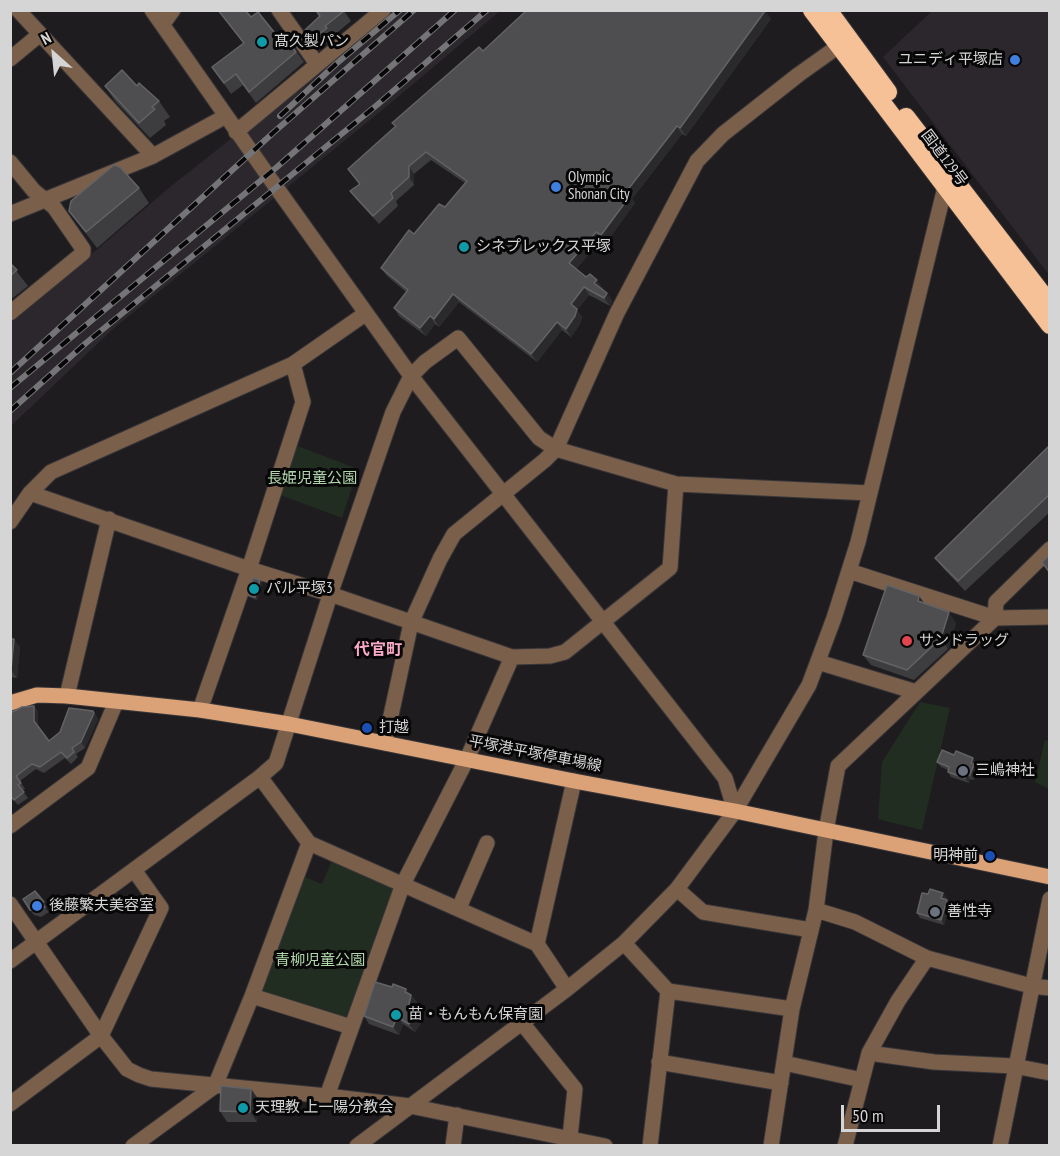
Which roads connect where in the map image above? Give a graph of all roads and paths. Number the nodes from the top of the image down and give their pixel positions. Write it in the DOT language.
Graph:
graph roads {
  1 [pos="18,10"];
  2 [pos="152,10"];
  3 [pos="172,10"];
  4 [pos="383,10"];
  5 [pos="812,10"];
  6 [pos="828,10"];
  7 [pos="284,13"];
  8 [pos="163,24"];
  9 [pos="39,35"];
  10 [pos="844,42"];
  11 [pos="10,59"];
  12 [pos="317,64"];
  13 [pos="226,116"];
  14 [pos="236,132"];
  15 [pos="153,156"];
  16 [pos="10,162"];
  17 [pos="947,181"];
  18 [pos="43,200"];
  19 [pos="10,214"];
  20 [pos="1050,304"];
  21 [pos="10,313"];
  22 [pos="365,314"];
  23 [pos="1050,325"];
  24 [pos="293,364"];
  25 [pos="411,376"];
  26 [pos="556,449"];
  27 [pos="676,484"];
  28 [pos="30,492"];
  29 [pos="503,493"];
  30 [pos="870,493"];
  31 [pos="109,519"];
  32 [pos="10,522"];
  33 [pos="1050,549"];
  34 [pos="249,569"];
  35 [pos="849,571"];
  36 [pos="330,594"];
  37 [pos="1050,617"];
  38 [pos="995,618"];
  39 [pos="603,620"];
  40 [pos="411,623"];
  41 [pos="512,657"];
  42 [pos="818,662"];
  43 [pos="916,692"];
  44 [pos="67,696"];
  45 [pos="116,702"];
  46 [pos="10,703"];
  47 [pos="200,710"];
  48 [pos="289,724"];
  49 [pos="385,743"];
  50 [pos="467,759"];
  51 [pos="260,777"];
  52 [pos="574,781"];
  53 [pos="735,811"];
  54 [pos="10,826"];
  55 [pos="826,831"];
  56 [pos="309,843"];
  57 [pos="487,843"];
  58 [pos="134,870"];
  59 [pos="1050,877"];
  60 [pos="403,884"];
  61 [pos="677,889"];
  62 [pos="1050,899"];
  63 [pos="10,904"];
  64 [pos="459,909"];
  65 [pos="816,910"];
  66 [pos="811,930"];
  67 [pos="37,942"];
  68 [pos="624,943"];
  69 [pos="537,944"];
  70 [pos="927,958"];
  71 [pos="10,961"];
  72 [pos="1031,986"];
  73 [pos="1050,988"];
  74 [pos="567,989"];
  75 [pos="668,991"];
  76 [pos="252,996"];
  77 [pos="792,1010"];
  78 [pos="522,1023"];
  79 [pos="351,1027"];
  80 [pos="102,1036"];
  81 [pos="869,1053"];
  82 [pos="659,1062"];
  83 [pos="784,1063"];
  84 [pos="1014,1066"];
  85 [pos="1050,1073"];
  86 [pos="862,1080"];
  87 [pos="781,1083"];
  88 [pos="215,1086"];
  89 [pos="327,1095"];
  90 [pos="10,1104"];
  91 [pos="410,1106"];
  92 [pos="457,1116"];
  93 [pos="570,1137"];
  94 [pos="133,1146"];
  95 [pos="357,1146"];
  96 [pos="453,1146"];
  97 [pos="605,1146"];
  98 [pos="650,1146"];
  99 [pos="771,1146"];
  100 [pos="845,1146"];
  101 [pos="1000,1146"];
  1 -- 9 [label="street"];
  2 -- 8 [label="street"];
  3 -- 8 [label="street"];
  4 -- 12 [label="street"];
  5 -- 10 [label="highway, 国道129号"];
  6 -- 10 [label="highway, 国道129号"];
  7 -- 12 [label="street"];
  8 -- 13 [label="street"];
  9 -- 11 [label="street"];
  9 -- 15 [label="street"];
  10 -- 17 [label="highway, 国道129号"];
  10 -- 26 [label="street"];
  12 -- 14 [label="street"];
  13 -- 14 [label="street"];
  13 -- 15 [label="street"];
  14 -- 22 [label="street"];
  15 -- 18 [label="street"];
  16 -- 18 [label="street"];
  17 -- 20 [label="highway, 国道129号"];
  17 -- 23 [label="highway, 国道129号"];
  17 -- 30 [label="street"];
  18 -- 19 [label="street"];
  18 -- 21 [label="street"];
  22 -- 24 [label="street"];
  22 -- 25 [label="street"];
  24 -- 28 [label="street"];
  24 -- 34 [label="street"];
  25 -- 26 [label="street"];
  25 -- 29 [label="street"];
  25 -- 36 [label="street"];
  26 -- 27 [label="street"];
  26 -- 29 [label="street"];
  27 -- 30 [label="street"];
  27 -- 39 [label="street"];
  28 -- 31 [label="street"];
  28 -- 32 [label="street"];
  29 -- 39 [label="street"];
  29 -- 40 [label="street"];
  30 -- 35 [label="street"];
  31 -- 34 [label="street"];
  31 -- 44 [label="street"];
  33 -- 38 [label="street"];
  34 -- 36 [label="street"];
  34 -- 47 [label="street"];
  35 -- 38 [label="street"];
  35 -- 42 [label="street"];
  36 -- 40 [label="street"];
  36 -- 48 [label="street"];
  37 -- 38 [label="street"];
  38 -- 43 [label="street"];
  39 -- 41 [label="street"];
  39 -- 53 [label="street"];
  40 -- 41 [label="street"];
  40 -- 49 [label="street"];
  41 -- 50 [label="street"];
  42 -- 43 [label="street"];
  42 -- 53 [label="street"];
  43 -- 55 [label="street"];
  44 -- 45 [label="main road, 平塚港平塚停車場線"];
  44 -- 46 [label="main road, 平塚港平塚停車場線"];
  45 -- 47 [label="main road, 平塚港平塚停車場線"];
  45 -- 54 [label="street"];
  47 -- 48 [label="main road, 平塚港平塚停車場線"];
  48 -- 49 [label="main road, 平塚港平塚停車場線"];
  48 -- 51 [label="street"];
  49 -- 50 [label="main road, 平塚港平塚停車場線"];
  50 -- 52 [label="main road, 平塚港平塚停車場線"];
  50 -- 60 [label="street"];
  51 -- 56 [label="street"];
  51 -- 58 [label="street"];
  52 -- 53 [label="main road, 平塚港平塚停車場線"];
  52 -- 69 [label="street"];
  53 -- 55 [label="main road, 平塚港平塚停車場線"];
  53 -- 61 [label="street"];
  55 -- 59 [label="main road, 平塚港平塚停車場線"];
  55 -- 65 [label="street"];
  56 -- 60 [label="street"];
  56 -- 76 [label="street"];
  57 -- 64 [label="street"];
  58 -- 67 [label="street"];
  58 -- 80 [label="street"];
  60 -- 64 [label="street"];
  60 -- 79 [label="street"];
  61 -- 66 [label="street"];
  61 -- 68 [label="street"];
  62 -- 72 [label="street"];
  63 -- 67 [label="street"];
  64 -- 69 [label="street"];
  65 -- 66 [label="street"];
  65 -- 70 [label="street"];
  66 -- 77 [label="street"];
  67 -- 71 [label="street"];
  67 -- 80 [label="street"];
  68 -- 74 [label="street"];
  68 -- 75 [label="street"];
  69 -- 74 [label="street"];
  70 -- 72 [label="street"];
  70 -- 81 [label="street"];
  72 -- 73 [label="street"];
  72 -- 84 [label="street"];
  74 -- 78 [label="street"];
  75 -- 77 [label="street"];
  75 -- 82 [label="street"];
  76 -- 79 [label="street"];
  76 -- 88 [label="street"];
  77 -- 83 [label="street"];
  78 -- 91 [label="street"];
  78 -- 93 [label="street"];
  79 -- 89 [label="street"];
  80 -- 88 [label="street"];
  80 -- 90 [label="street"];
  81 -- 84 [label="street"];
  81 -- 86 [label="street"];
  82 -- 87 [label="street"];
  82 -- 98 [label="street"];
  83 -- 86 [label="street"];
  83 -- 87 [label="street"];
  84 -- 85 [label="street"];
  84 -- 101 [label="street"];
  86 -- 100 [label="street"];
  87 -- 99 [label="street"];
  88 -- 89 [label="street"];
  88 -- 94 [label="street"];
  89 -- 91 [label="street"];
  91 -- 92 [label="street"];
  91 -- 95 [label="street"];
  92 -- 93 [label="street"];
  92 -- 96 [label="street"];
  93 -- 97 [label="street"];
}
